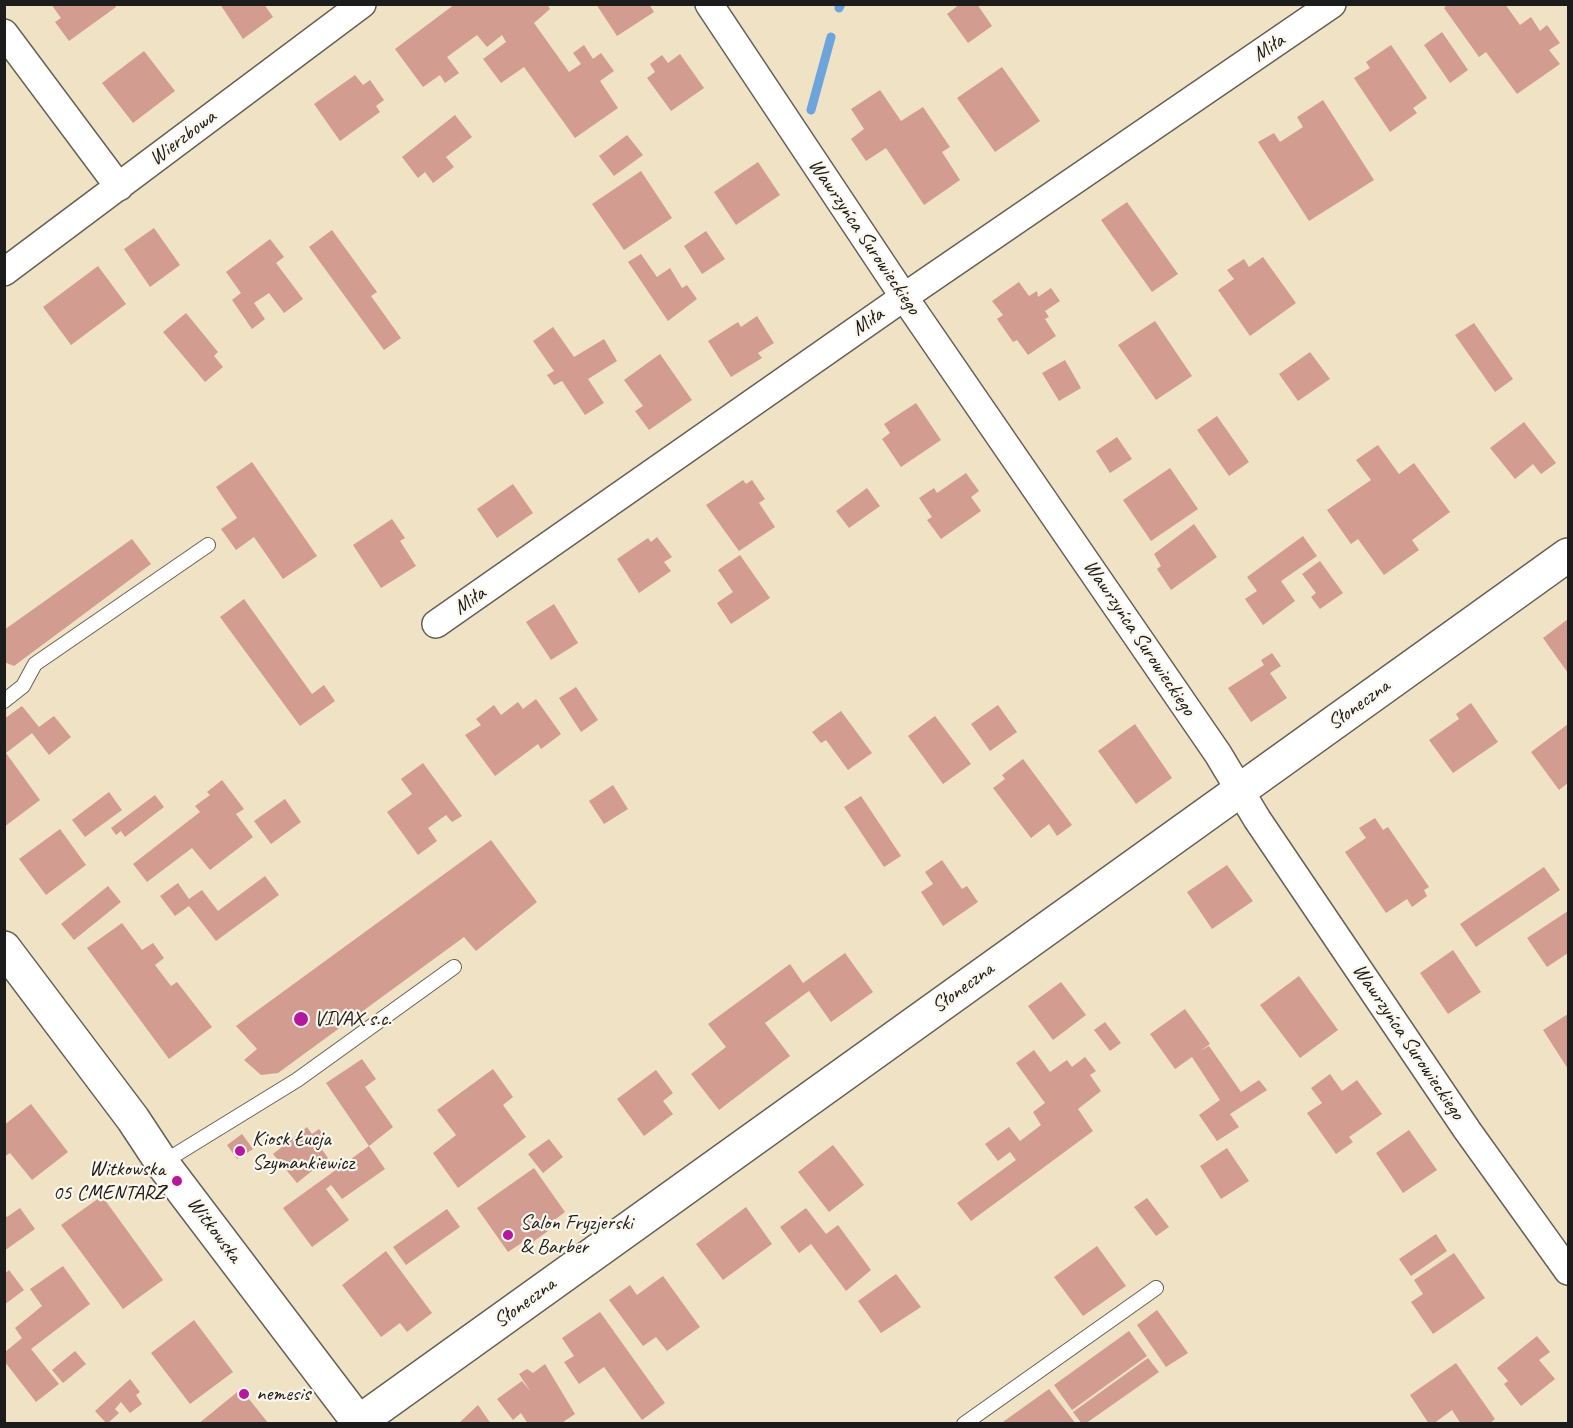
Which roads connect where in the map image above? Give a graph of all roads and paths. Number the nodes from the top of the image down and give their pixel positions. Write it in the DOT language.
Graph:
graph roads {
  1 [pos="362,4"];
  2 [pos="709,4"];
  3 [pos="1332,4"];
  4 [pos="4,33"];
  5 [pos="119,187"];
  6 [pos="4,272"];
  7 [pos="904,297"];
  8 [pos="208,545"];
  9 [pos="1569,555"];
  10 [pos="436,624"];
  11 [pos="4,701"];
  12 [pos="1239,791"];
  13 [pos="4,948"];
  14 [pos="454,967"];
  15 [pos="162,1163"];
  16 [pos="1569,1271"];
  17 [pos="1156,1288"];
  18 [pos="359,1423"];
  19 [pos="964,1424"];
  1 -- 5 [label="street, Wierzbowa"];
  2 -- 7 [label="street, Wawrzyńca Surowieckiego"];
  3 -- 7 [label="street, Miła"];
  4 -- 5 [label="street"];
  5 -- 6 [label="street, Wierzbowa"];
  7 -- 10 [label="street, Miła"];
  7 -- 12 [label="street, Wawrzyńca Surowieckiego"];
  8 -- 11 [label="lane"];
  9 -- 12 [label="street, Słoneczna"];
  12 -- 16 [label="street, Wawrzyńca Surowieckiego"];
  12 -- 18 [label="street, Słoneczna"];
  13 -- 15 [label="street, Witkowska"];
  14 -- 15 [label="lane"];
  15 -- 18 [label="street, Witkowska"];
  17 -- 19 [label="lane"];
}
